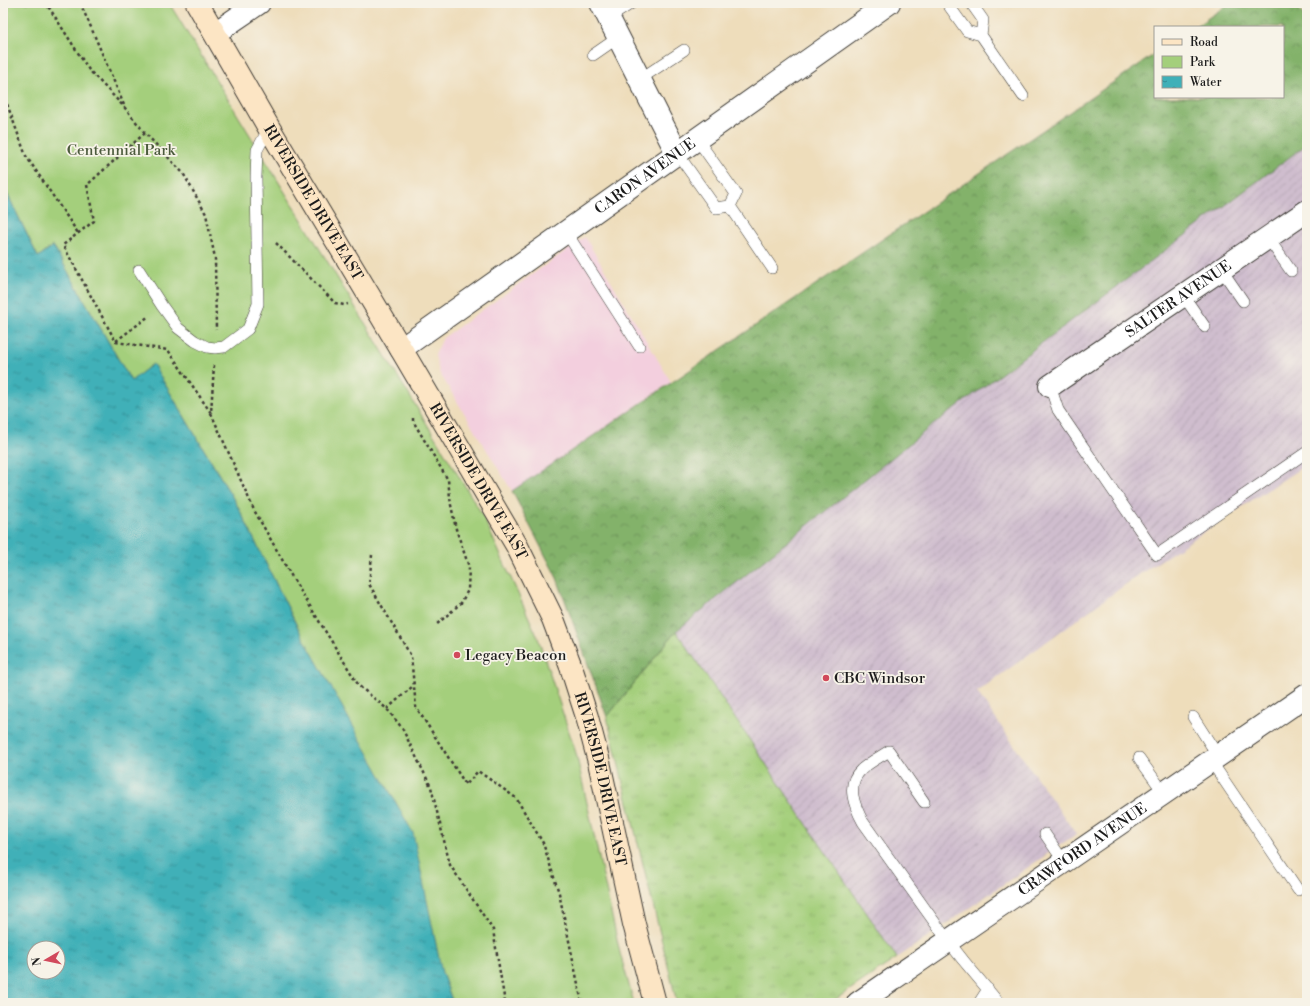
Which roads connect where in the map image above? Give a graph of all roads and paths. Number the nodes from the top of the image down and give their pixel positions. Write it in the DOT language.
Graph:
graph roads {
  1 [pos="44,3"];
  2 [pos="80,3"];
  3 [pos="197,3"];
  4 [pos="259,3"];
  5 [pos="632,3"];
  6 [pos="889,3"];
  7 [pos="946,3"];
  8 [pos="971,3"];
  9 [pos="605,11"];
  10 [pos="215,33"];
  11 [pos="981,35"];
  12 [pos="619,37"];
  13 [pos="684,50"];
  14 [pos="592,55"];
  15 [pos="640,79"];
  16 [pos="3,94"];
  17 [pos="1023,96"];
  18 [pos="125,108"];
  19 [pos="269,128"];
  20 [pos="145,133"];
  21 [pos="697,139"];
  22 [pos="678,153"];
  23 [pos="730,206"];
  24 [pos="1307,211"];
  25 [pos="566,232"];
  26 [pos="78,233"];
  27 [pos="1268,238"];
  28 [pos="269,242"];
  29 [pos="772,268"];
  30 [pos="1222,269"];
  31 [pos="139,270"];
  32 [pos="1291,271"];
  33 [pos="1184,295"];
  34 [pos="1243,301"];
  35 [pos="350,304"];
  36 [pos="162,306"];
  37 [pos="1205,327"];
  38 [pos="116,342"];
  39 [pos="639,346"];
  40 [pos="215,348"];
  41 [pos="401,349"];
  42 [pos="1050,386"];
  43 [pos="210,413"];
  44 [pos="412,415"];
  45 [pos="1307,452"];
  46 [pos="372,555"];
  47 [pos="436,625"];
  48 [pos="414,685"];
  49 [pos="1307,695"];
  50 [pos="386,709"];
  51 [pos="1193,717"];
  52 [pos="1139,758"];
  53 [pos="1214,759"];
  54 [pos="1164,793"];
  55 [pos="924,802"];
  56 [pos="1045,834"];
  57 [pos="1064,862"];
  58 [pos="1298,890"];
  59 [pos="948,941"];
  60 [pos="988,989"];
  61 [pos="505,1003"];
  62 [pos="582,1003"];
  63 [pos="655,1003"];
  64 [pos="858,1003"];
  65 [pos="979,1003"];
  66 [pos="999,1003"];
  1 -- 18 [label="path"];
  2 -- 18 [label="path"];
  3 -- 10 [label="main road, RIVERSIDE DRIVE EAST"];
  4 -- 10 [label="street"];
  5 -- 9 [label="lane"];
  6 -- 21 [label="street, CARON AVENUE"];
  7 -- 11 [label="lane"];
  8 -- 11 [label="lane"];
  9 -- 12 [label="street"];
  10 -- 19 [label="main road, RIVERSIDE DRIVE EAST"];
  11 -- 17 [label="lane"];
  12 -- 14 [label="lane"];
  12 -- 15 [label="street"];
  13 -- 15 [label="lane"];
  15 -- 22 [label="street"];
  16 -- 26 [label="path"];
  18 -- 20 [label="path"];
  19 -- 40 [label="lane"];
  19 -- 41 [label="main road, RIVERSIDE DRIVE EAST"];
  20 -- 26 [label="path"];
  20 -- 40 [label="path"];
  21 -- 22 [label="street, CARON AVENUE"];
  21 -- 23 [label="lane"];
  22 -- 23 [label="lane"];
  22 -- 25 [label="street, CARON AVENUE"];
  23 -- 29 [label="lane"];
  24 -- 27 [label="street, SALTER AVENUE"];
  25 -- 39 [label="lane"];
  25 -- 41 [label="street, CARON AVENUE"];
  26 -- 38 [label="path"];
  27 -- 30 [label="street, SALTER AVENUE"];
  27 -- 32 [label="lane"];
  28 -- 35 [label="path"];
  30 -- 33 [label="street, SALTER AVENUE"];
  30 -- 34 [label="lane"];
  31 -- 36 [label="lane"];
  33 -- 37 [label="lane"];
  33 -- 42 [label="street, SALTER AVENUE"];
  36 -- 38 [label="path"];
  36 -- 40 [label="lane"];
  38 -- 43 [label="path"];
  40 -- 43 [label="path"];
  41 -- 63 [label="main road, RIVERSIDE DRIVE EAST"];
  42 -- 45 [label="lane"];
  43 -- 50 [label="path"];
  44 -- 47 [label="path"];
  46 -- 48 [label="path"];
  48 -- 50 [label="path"];
  48 -- 62 [label="path"];
  49 -- 53 [label="street, CRAWFORD AVENUE"];
  50 -- 61 [label="path"];
  51 -- 53 [label="lane"];
  52 -- 54 [label="lane"];
  53 -- 54 [label="street, CRAWFORD AVENUE"];
  53 -- 58 [label="lane"];
  54 -- 57 [label="street, CRAWFORD AVENUE"];
  55 -- 59 [label="lane"];
  56 -- 57 [label="lane"];
  57 -- 59 [label="street, CRAWFORD AVENUE"];
  59 -- 60 [label="lane"];
  59 -- 64 [label="street, CRAWFORD AVENUE"];
  60 -- 65 [label="lane"];
  60 -- 66 [label="lane"];
}
